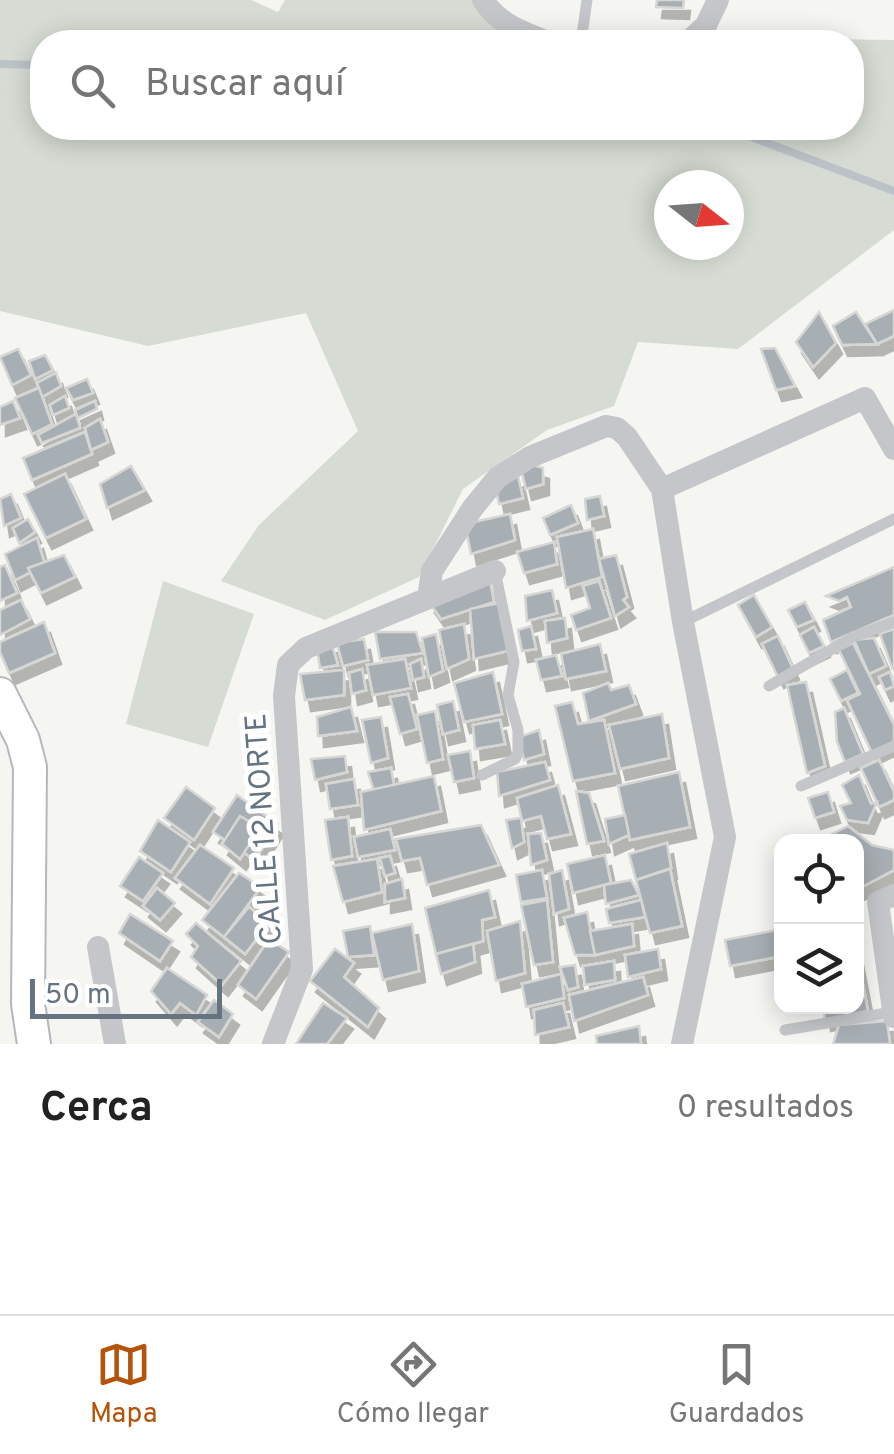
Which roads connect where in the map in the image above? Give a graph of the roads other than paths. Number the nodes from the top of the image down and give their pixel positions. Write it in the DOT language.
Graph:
graph roads {
  1 [pos="586,0"];
  2 [pos="718,0"];
  3 [pos="486,5"];
  4 [pos="517,30"];
  5 [pos="582,30"];
  6 [pos="701,30"];
  7 [pos="894,449"];
  8 [pos="662,489"];
  9 [pos="894,520"];
  10 [pos="495,571"];
  11 [pos="428,598"];
  12 [pos="683,622"];
  13 [pos="894,622"];
  14 [pos="769,686"];
  15 [pos="0,694"];
  16 [pos="894,746"];
  17 [pos="482,775"];
  18 [pos="801,786"];
  19 [pos="894,895"];
  20 [pos="98,947"];
  21 [pos="894,1014"];
  22 [pos="785,1030"];
  23 [pos="34,1044"];
  24 [pos="115,1044"];
  25 [pos="273,1044"];
  26 [pos="682,1044"];
  1 -- 5 [label="lane"];
  2 -- 6 [label="street"];
  3 -- 4 [label="street"];
  7 -- 8 [label="street"];
  8 -- 11 [label="street"];
  8 -- 12 [label="street"];
  9 -- 12 [label="lane"];
  10 -- 11 [label="street"];
  10 -- 17 [label="lane"];
  11 -- 25 [label="street, CALLE 12 NORTE"];
  12 -- 26 [label="street"];
  13 -- 14 [label="lane"];
  15 -- 23 [label="street"];
  16 -- 18 [label="lane"];
  19 -- 21 [label="street"];
  20 -- 24 [label="street"];
  21 -- 22 [label="lane"];
}
